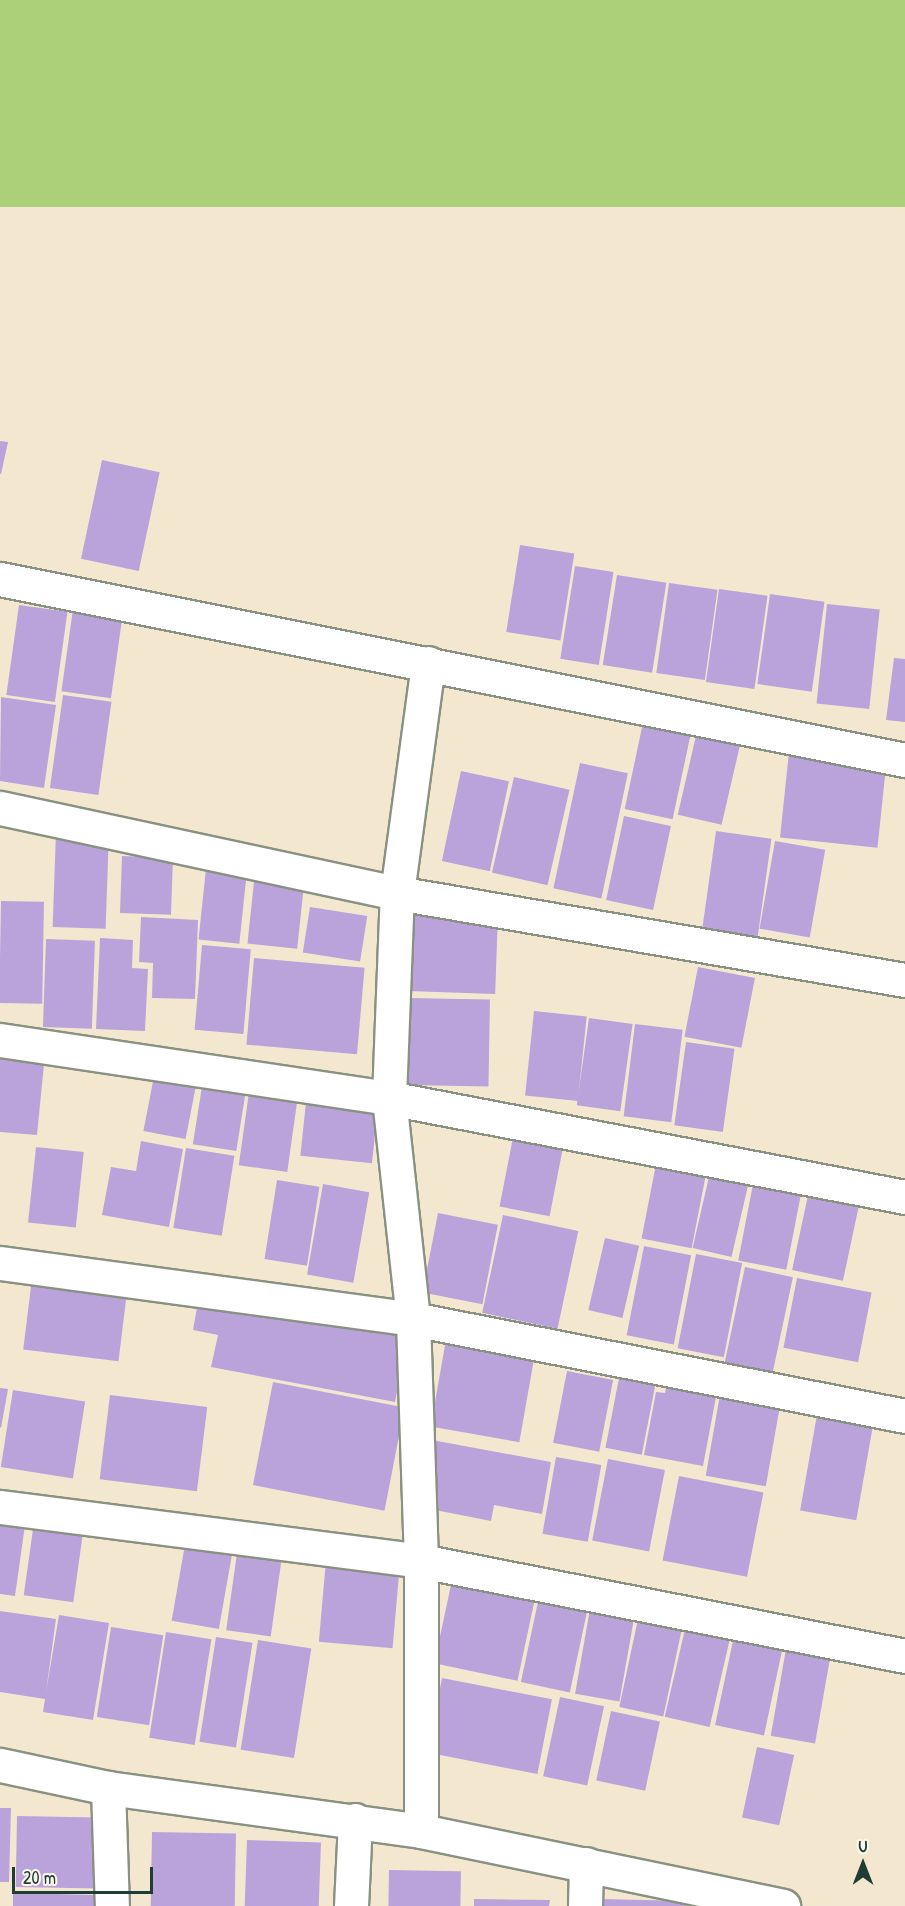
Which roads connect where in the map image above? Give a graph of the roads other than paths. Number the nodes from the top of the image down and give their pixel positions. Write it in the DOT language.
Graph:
graph roads {
  1 [pos="0,579"];
  2 [pos="428,663"];
  3 [pos="905,760"];
  4 [pos="0,807"];
  5 [pos="397,893"];
  6 [pos="905,980"];
  7 [pos="0,1040"];
  8 [pos="389,1098"];
  9 [pos="905,1197"];
  10 [pos="0,1263"];
  11 [pos="413,1319"];
  12 [pos="905,1416"];
  13 [pos="0,1507"];
  14 [pos="421,1561"];
  15 [pos="905,1656"];
  16 [pos="0,1766"];
  17 [pos="108,1788"];
  18 [pos="355,1820"];
  19 [pos="421,1831"];
  20 [pos="586,1864"];
  21 [pos="112,1906"];
  22 [pos="351,1906"];
  23 [pos="585,1906"];
  24 [pos="783,1906"];
  1 -- 2 [label="street"];
  2 -- 3 [label="street"];
  2 -- 5 [label="street"];
  4 -- 5 [label="street"];
  5 -- 6 [label="street"];
  5 -- 8 [label="street"];
  7 -- 8 [label="street"];
  8 -- 9 [label="street"];
  8 -- 11 [label="street"];
  10 -- 11 [label="street"];
  11 -- 12 [label="street"];
  11 -- 14 [label="street"];
  13 -- 14 [label="street"];
  14 -- 15 [label="street"];
  14 -- 19 [label="street"];
  16 -- 17 [label="street"];
  17 -- 18 [label="street"];
  17 -- 21 [label="street"];
  18 -- 19 [label="street"];
  18 -- 22 [label="street"];
  19 -- 20 [label="street"];
  20 -- 23 [label="street"];
  20 -- 24 [label="street"];
}
